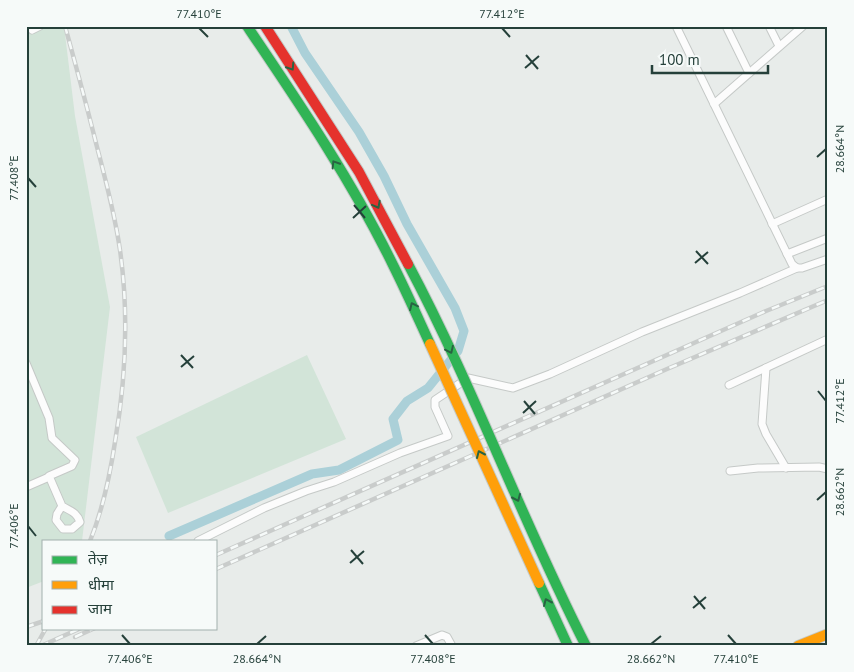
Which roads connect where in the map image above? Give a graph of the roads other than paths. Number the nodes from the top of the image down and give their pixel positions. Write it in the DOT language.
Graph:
graph roads {
  1 [pos="40,26"];
  2 [pos="247,26"];
  3 [pos="265,26"];
  4 [pos="676,26"];
  5 [pos="726,26"];
  6 [pos="769,26"];
  7 [pos="803,26"];
  8 [pos="32,30"];
  9 [pos="780,46"];
  10 [pos="748,73"];
  11 [pos="714,104"];
  12 [pos="828,199"];
  13 [pos="772,224"];
  14 [pos="828,238"];
  15 [pos="787,254"];
  16 [pos="828,259"];
  17 [pos="797,268"];
  18 [pos="828,339"];
  19 [pos="26,363"];
  20 [pos="766,368"];
  21 [pos="729,385"];
  22 [pos="786,468"];
  23 [pos="828,469"];
  24 [pos="730,471"];
  25 [pos="49,477"];
  26 [pos="26,487"];
  27 [pos="62,506"];
  28 [pos="200,540"];
  29 [pos="828,634"];
  30 [pos="416,646"];
  31 [pos="452,646"];
  32 [pos="568,646"];
  33 [pos="586,646"];
  34 [pos="798,646"];
  1 -- 8 [label="street"];
  32 -- 2 [label="main road, one-way, bridge"];
  3 -- 33 [label="main road, one-way, bridge"];
  4 -- 11 [label="street"];
  5 -- 10 [label="street"];
  6 -- 9 [label="street"];
  7 -- 9 [label="street"];
  9 -- 10 [label="street"];
  10 -- 11 [label="street"];
  11 -- 13 [label="street"];
  12 -- 13 [label="street"];
  13 -- 15 [label="street"];
  14 -- 15 [label="street"];
  15 -- 17 [label="street"];
  16 -- 17 [label="street"];
  17 -- 28 [label="street"];
  18 -- 20 [label="street"];
  19 -- 25 [label="street"];
  20 -- 21 [label="street"];
  20 -- 22 [label="street"];
  22 -- 23 [label="street"];
  22 -- 24 [label="street"];
  25 -- 26 [label="street"];
  25 -- 27 [label="street"];
  29 -- 34 [label="main road"];
  30 -- 31 [label="street"];
}
